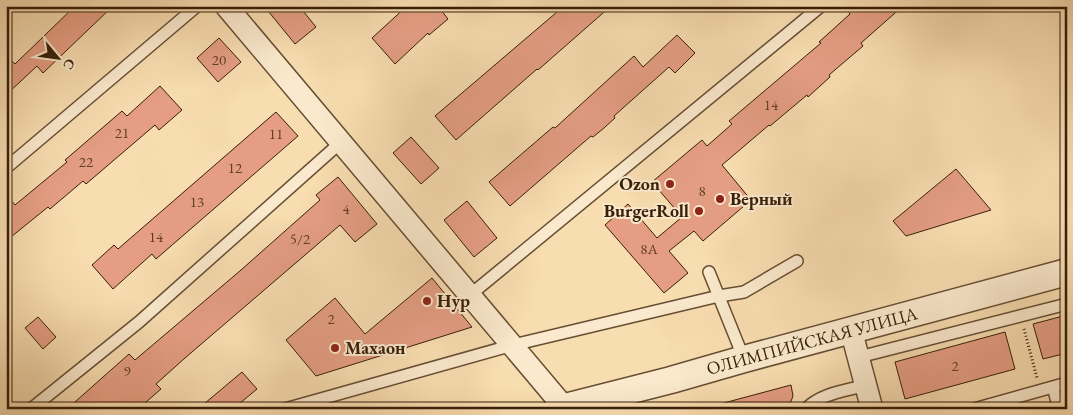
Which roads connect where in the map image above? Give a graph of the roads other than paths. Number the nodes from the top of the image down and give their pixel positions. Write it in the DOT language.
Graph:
graph roads {
  1 [pos="197,6"];
  2 [pos="226,6"];
  3 [pos="821,6"];
  4 [pos="340,143"];
  5 [pos="6,168"];
  6 [pos="797,262"];
  7 [pos="708,272"];
  8 [pos="1067,272"];
  9 [pos="470,295"];
  10 [pos="719,296"];
  11 [pos="1067,304"];
  12 [pos="851,330"];
  13 [pos="513,345"];
  14 [pos="859,357"];
  15 [pos="744,358"];
  16 [pos="1067,384"];
  17 [pos="866,385"];
  18 [pos="1053,387"];
  19 [pos="1017,403"];
  20 [pos="561,408"];
  21 [pos="980,408"];
  22 [pos="31,409"];
  23 [pos="285,409"];
  24 [pos="806,409"];
  25 [pos="872,409"];
  26 [pos="1059,409"];
  1 -- 5 [label="lane"];
  2 -- 4 [label="street"];
  3 -- 9 [label="lane"];
  4 -- 9 [label="street"];
  4 -- 22 [label="lane"];
  6 -- 10 [label="lane"];
  7 -- 10 [label="lane"];
  8 -- 12 [label="street, ОЛИМПИЙСКАЯ УЛИЦА"];
  9 -- 13 [label="street"];
  10 -- 13 [label="lane"];
  10 -- 15 [label="lane"];
  11 -- 14 [label="lane"];
  12 -- 14 [label="street"];
  12 -- 15 [label="street, ОЛИМПИЙСКАЯ УЛИЦА"];
  13 -- 20 [label="street"];
  13 -- 23 [label="lane"];
  14 -- 17 [label="street"];
  15 -- 20 [label="street, ОЛИМПИЙСКАЯ УЛИЦА"];
  16 -- 18 [label="lane"];
  17 -- 24 [label="lane"];
  17 -- 25 [label="street"];
  18 -- 19 [label="lane"];
  18 -- 26 [label="lane"];
  19 -- 21 [label="lane"];
}
